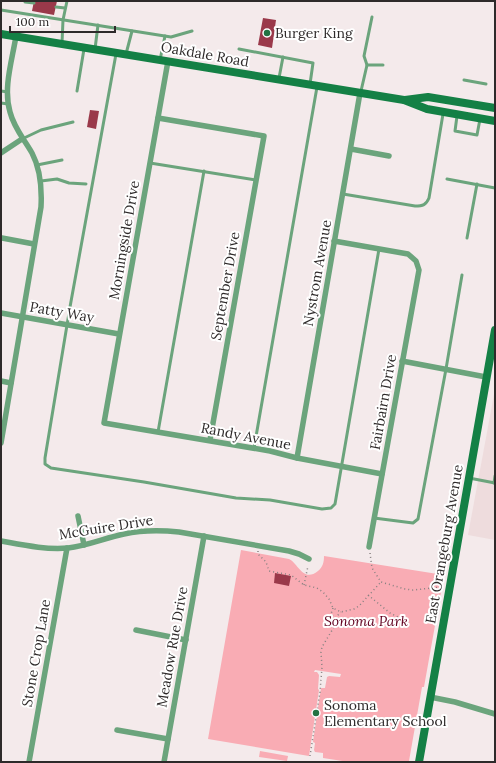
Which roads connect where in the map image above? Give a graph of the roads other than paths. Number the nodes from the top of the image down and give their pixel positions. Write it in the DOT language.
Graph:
graph roads {
  1 [pos="67,1"];
  2 [pos="25,2"];
  3 [pos="34,3"];
  4 [pos="56,7"];
  5 [pos="65,8"];
  6 [pos="1,10"];
  7 [pos="372,17"];
  8 [pos="63,20"];
  9 [pos="98,25"];
  10 [pos="132,31"];
  11 [pos="192,31"];
  12 [pos="1,34"];
  13 [pos="16,36"];
  14 [pos="165,36"];
  15 [pos="62,44"];
  16 [pos="84,47"];
  17 [pos="95,49"];
  18 [pos="239,49"];
  19 [pos="117,52"];
  20 [pos="126,54"];
  21 [pos="282,57"];
  22 [pos="164,60"];
  23 [pos="366,65"];
  24 [pos="383,65"];
  25 [pos="279,80"];
  26 [pos="464,80"];
  27 [pos="486,84"];
  28 [pos="313,86"];
  29 [pos="1,91"];
  30 [pos="77,91"];
  31 [pos="8,92"];
  32 [pos="360,93"];
  33 [pos="404,100"];
  34 [pos="1,103"];
  35 [pos="8,104"];
  36 [pos="495,108"];
  37 [pos="443,112"];
  38 [pos="457,114"];
  39 [pos="158,118"];
  40 [pos="480,118"];
  41 [pos="495,121"];
  42 [pos="74,122"];
  43 [pos="22,139"];
  44 [pos="351,149"];
  45 [pos="1,153"];
  46 [pos="389,156"];
  47 [pos="62,160"];
  48 [pos="150,163"];
  49 [pos="37,165"];
  50 [pos="204,171"];
  51 [pos="447,179"];
  52 [pos="256,180"];
  53 [pos="41,181"];
  54 [pos="86,184"];
  55 [pos="477,184"];
  56 [pos="495,188"];
  57 [pos="343,194"];
  58 [pos="2,238"];
  59 [pos="467,238"];
  60 [pos="334,241"];
  61 [pos="34,244"];
  62 [pos="379,249"];
  63 [pos="462,275"];
  64 [pos="1,313"];
  65 [pos="22,316"];
  66 [pos="68,325"];
  67 [pos="495,330"];
  68 [pos="119,334"];
  69 [pos="402,362"];
  70 [pos="446,370"];
  71 [pos="486,377"];
  72 [pos="1,381"];
  73 [pos="11,382"];
  74 [pos="104,423"];
  75 [pos="158,432"];
  76 [pos="210,440"];
  77 [pos="1,443"];
  78 [pos="254,448"];
  79 [pos="296,458"];
  80 [pos="342,466"];
  81 [pos="382,474"];
  82 [pos="495,476"];
  83 [pos="469,478"];
  84 [pos="494,483"];
  85 [pos="78,516"];
  86 [pos="374,518"];
  87 [pos="204,536"];
  88 [pos="1,541"];
  89 [pos="84,545"];
  90 [pos="369,547"];
  91 [pos="67,548"];
  92 [pos="309,560"];
  93 [pos="136,630"];
  94 [pos="186,640"];
  95 [pos="430,697"];
  96 [pos="495,714"];
  97 [pos="117,730"];
  98 [pos="168,739"];
  99 [pos="29,762"];
  100 [pos="164,762"];
  101 [pos="419,762"];
  1 -- 5 [label="lane"];
  2 -- 3 [label="lane"];
  4 -- 5 [label="lane"];
  5 -- 8 [label="lane"];
  6 -- 8 [label="lane"];
  7 -- 23 [label="lane"];
  8 -- 9 [label="lane"];
  8 -- 15 [label="lane"];
  9 -- 10 [label="lane"];
  9 -- 17 [label="lane"];
  10 -- 14 [label="lane"];
  10 -- 20 [label="lane"];
  11 -- 14 [label="lane"];
  12 -- 13 [label="main road, Oakdale Road"];
  13 -- 15 [label="main road, Oakdale Road"];
  13 -- 31 [label="street"];
  14 -- 22 [label="lane"];
  15 -- 16 [label="main road, Oakdale Road"];
  16 -- 17 [label="main road, Oakdale Road"];
  16 -- 30 [label="lane"];
  17 -- 19 [label="main road, Oakdale Road"];
  18 -- 21 [label="lane"];
  19 -- 20 [label="main road, Oakdale Road"];
  19 -- 66 [label="lane"];
  20 -- 22 [label="main road, Oakdale Road"];
  21 -- 25 [label="lane"];
  21 -- 28 [label="lane"];
  22 -- 25 [label="main road, Oakdale Road"];
  22 -- 39 [label="street, Morningside Drive"];
  23 -- 24 [label="lane"];
  23 -- 32 [label="lane"];
  25 -- 28 [label="main road, Oakdale Road"];
  26 -- 27 [label="lane"];
  28 -- 32 [label="main road, Oakdale Road"];
  28 -- 78 [label="lane"];
  29 -- 31 [label="lane"];
  31 -- 35 [label="street"];
  32 -- 33 [label="main road, Oakdale Road"];
  32 -- 44 [label="street, Nystrom Avenue"];
  33 -- 36 [label="main road, Oakdale Road"];
  33 -- 37 [label="main road, Oakdale Road"];
  34 -- 35 [label="lane"];
  35 -- 43 [label="street"];
  37 -- 38 [label="main road, Oakdale Road"];
  37 -- 57 [label="lane"];
  38 -- 40 [label="main road, Oakdale Road"];
  38 -- 40 [label="lane"];
  39 -- 48 [label="street, Morningside Drive"];
  39 -- 52 [label="street, September Drive"];
  40 -- 41 [label="main road, Oakdale Road"];
  42 -- 43 [label="lane"];
  43 -- 45 [label="street"];
  43 -- 49 [label="street"];
  44 -- 46 [label="street"];
  44 -- 57 [label="street, Nystrom Avenue"];
  47 -- 49 [label="lane"];
  48 -- 50 [label="lane"];
  48 -- 68 [label="street, Morningside Drive"];
  49 -- 53 [label="street"];
  50 -- 52 [label="lane"];
  50 -- 75 [label="lane"];
  51 -- 55 [label="lane"];
  52 -- 76 [label="street, September Drive"];
  53 -- 54 [label="lane"];
  53 -- 61 [label="street"];
  55 -- 56 [label="lane"];
  55 -- 59 [label="lane"];
  57 -- 60 [label="street, Nystrom Avenue"];
  58 -- 61 [label="street"];
  60 -- 62 [label="street"];
  60 -- 79 [label="street, Nystrom Avenue"];
  61 -- 65 [label="street"];
  62 -- 69 [label="street, Fairbairn Drive"];
  62 -- 80 [label="lane"];
  63 -- 70 [label="lane"];
  64 -- 65 [label="street, Patty Way"];
  65 -- 66 [label="street, Patty Way"];
  65 -- 73 [label="street"];
  66 -- 68 [label="street, Patty Way"];
  66 -- 80 [label="lane"];
  67 -- 71 [label="main road, East Orangeburg Avenue"];
  68 -- 74 [label="street, Morningside Drive"];
  69 -- 70 [label="street"];
  69 -- 81 [label="street, Fairbairn Drive"];
  70 -- 71 [label="street"];
  70 -- 86 [label="lane"];
  71 -- 83 [label="main road, East Orangeburg Avenue"];
  72 -- 73 [label="street"];
  73 -- 77 [label="street"];
  74 -- 75 [label="street, Randy Avenue"];
  75 -- 76 [label="street, Randy Avenue"];
  76 -- 78 [label="street, Randy Avenue"];
  78 -- 79 [label="street, Randy Avenue"];
  79 -- 80 [label="street, Randy Avenue"];
  80 -- 81 [label="street, Randy Avenue"];
  81 -- 86 [label="street, Fairbairn Drive"];
  82 -- 84 [label="lane"];
  83 -- 84 [label="lane"];
  83 -- 95 [label="main road, East Orangeburg Avenue"];
  85 -- 89 [label="street"];
  86 -- 90 [label="street, Fairbairn Drive"];
  87 -- 89 [label="street, McGuire Drive"];
  87 -- 92 [label="street, McGuire Drive"];
  87 -- 94 [label="street, Meadow Rue Drive"];
  88 -- 91 [label="street, McGuire Drive"];
  89 -- 91 [label="street, McGuire Drive"];
  91 -- 99 [label="street, Stone Crop Lane"];
  93 -- 94 [label="street"];
  94 -- 98 [label="street, Meadow Rue Drive"];
  95 -- 96 [label="street"];
  95 -- 101 [label="main road, East Orangeburg Avenue"];
  97 -- 98 [label="street"];
  98 -- 100 [label="street, Meadow Rue Drive"];
}
